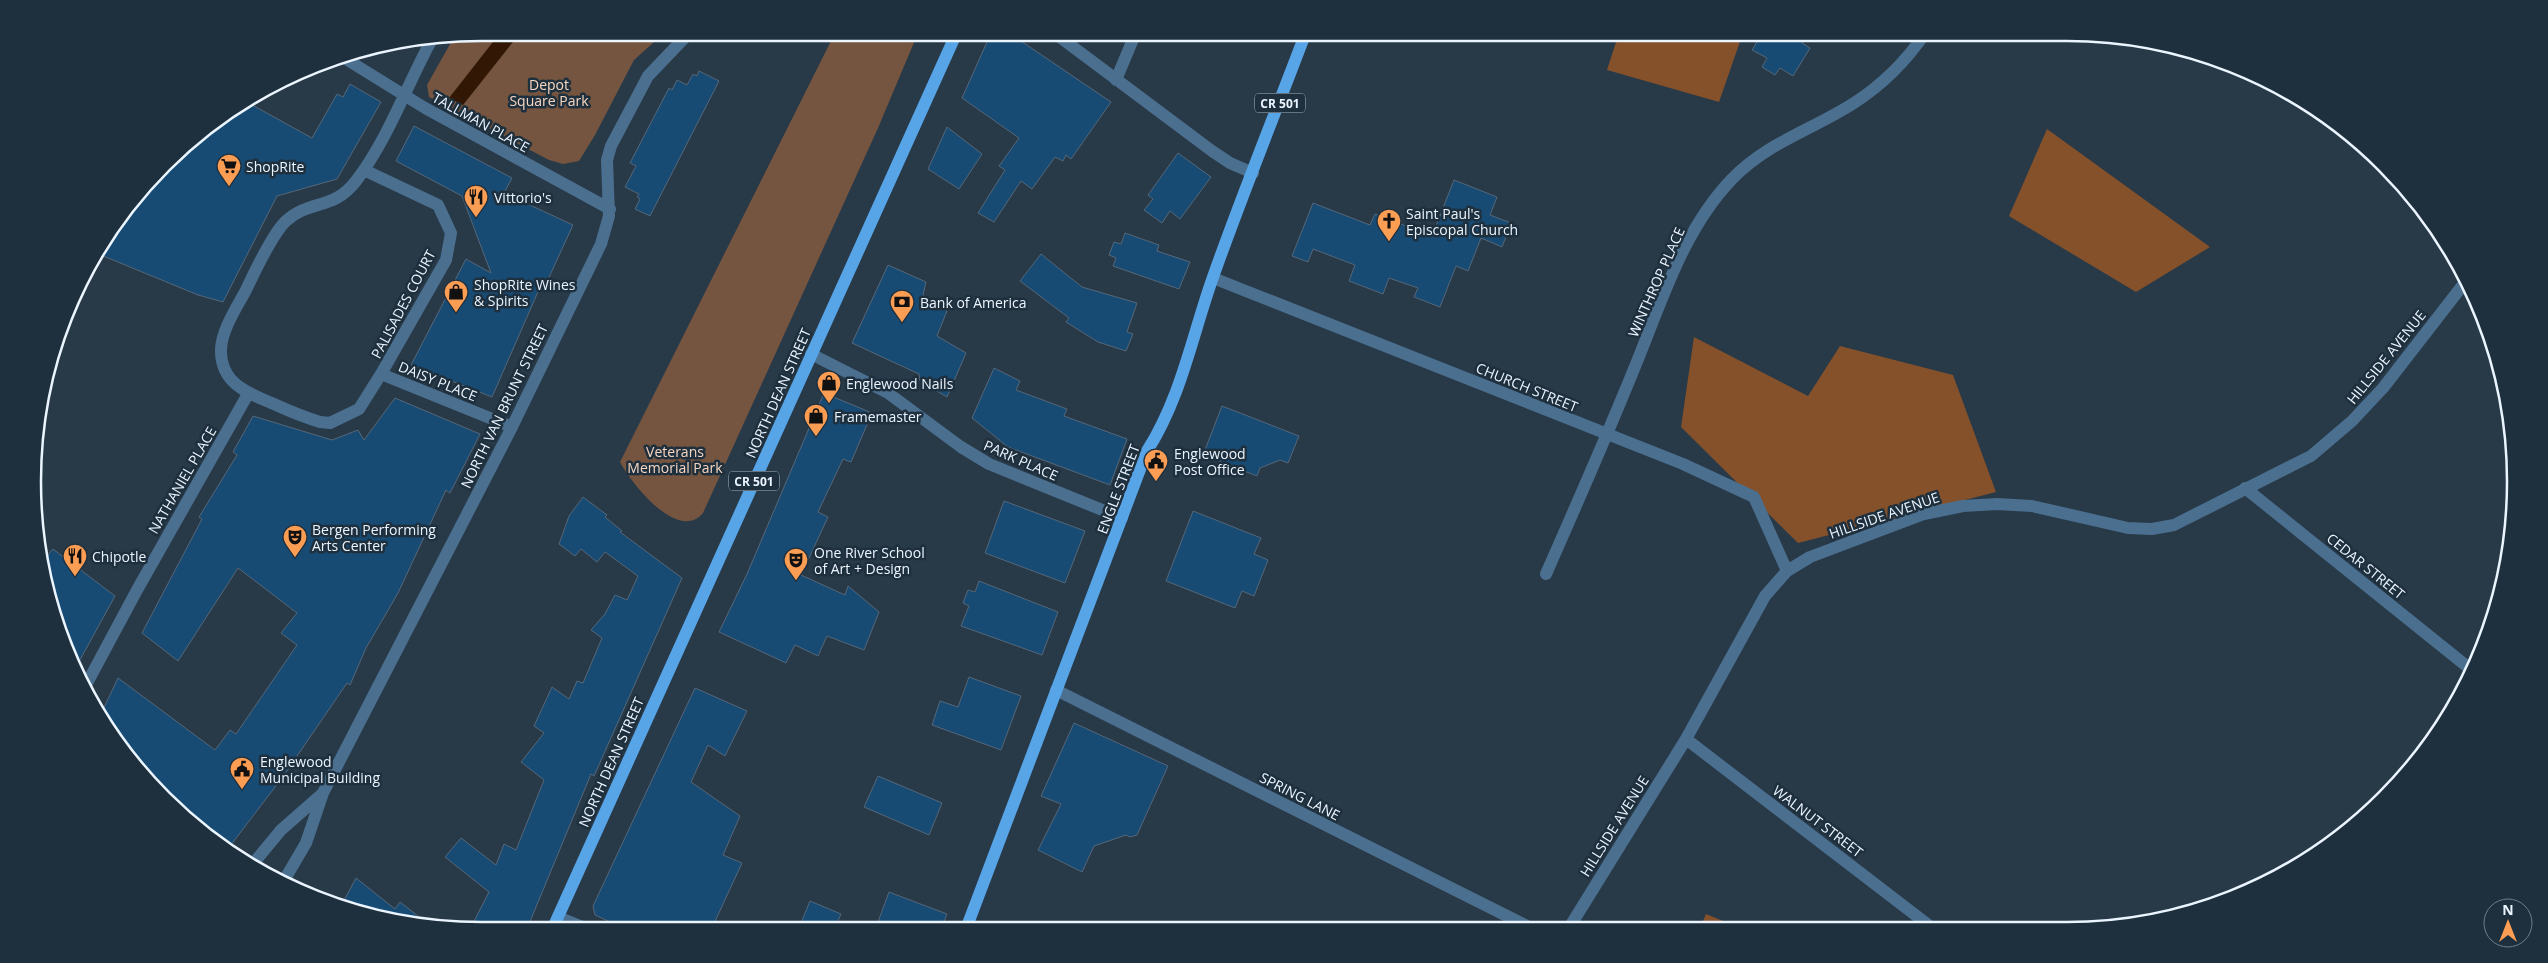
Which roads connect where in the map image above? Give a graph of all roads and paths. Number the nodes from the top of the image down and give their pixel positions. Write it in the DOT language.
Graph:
graph roads {
  1 [pos="681,41"];
  2 [pos="954,41"];
  3 [pos="1065,41"];
  4 [pos="1132,41"];
  5 [pos="1303,41"];
  6 [pos="1919,41"];
  7 [pos="430,44"];
  8 [pos="350,62"];
  9 [pos="1116,80"];
  10 [pos="403,96"];
  11 [pos="364,170"];
  12 [pos="1253,173"];
  13 [pos="610,209"];
  14 [pos="1213,278"];
  15 [pos="2461,287"];
  16 [pos="811,354"];
  17 [pos="381,374"];
  18 [pos="248,394"];
  19 [pos="512,427"];
  20 [pos="1607,435"];
  21 [pos="2245,488"];
  22 [pos="1122,518"];
  23 [pos="1787,571"];
  24 [pos="1546,574"];
  25 [pos="2466,665"];
  26 [pos="88,679"];
  27 [pos="1056,690"];
  28 [pos="1686,739"];
  29 [pos="323,793"];
  30 [pos="256,860"];
  31 [pos="287,876"];
  32 [pos="558,917"];
  33 [pos="556,922"];
  34 [pos="570,922"];
  35 [pos="969,922"];
  36 [pos="1519,922"];
  37 [pos="1573,922"];
  38 [pos="1924,922"];
  1 -- 13 [label="street, NORTH VAN BRUNT STREET"];
  2 -- 16 [label="main road, NORTH DEAN STREET / CR 501"];
  3 -- 9 [label="street"];
  4 -- 9 [label="street"];
  5 -- 12 [label="main road, ENGLE STREET / CR 501"];
  6 -- 20 [label="street, WINTHROP PLACE"];
  7 -- 10 [label="street"];
  8 -- 10 [label="street, TALLMAN PLACE"];
  9 -- 12 [label="street"];
  10 -- 11 [label="street"];
  10 -- 13 [label="street, TALLMAN PLACE"];
  11 -- 17 [label="street, PALISADES COURT"];
  11 -- 18 [label="street, PALISADES COURT"];
  12 -- 14 [label="main road, ENGLE STREET / CR 501"];
  13 -- 19 [label="street, NORTH VAN BRUNT STREET"];
  14 -- 20 [label="street, CHURCH STREET"];
  14 -- 22 [label="main road, ENGLE STREET / CR 501"];
  15 -- 21 [label="street, HILLSIDE AVENUE"];
  16 -- 22 [label="street, PARK PLACE"];
  16 -- 32 [label="main road, NORTH DEAN STREET / CR 501"];
  17 -- 18 [label="street, PALISADES COURT"];
  17 -- 19 [label="street, DAISY PLACE"];
  18 -- 26 [label="street, NATHANIEL PLACE"];
  19 -- 29 [label="street, NORTH VAN BRUNT STREET"];
  20 -- 23 [label="street, CHURCH STREET"];
  20 -- 24 [label="street, WINTHROP PLACE"];
  21 -- 23 [label="street, HILLSIDE AVENUE"];
  21 -- 25 [label="street, CEDAR STREET"];
  22 -- 27 [label="main road, ENGLE STREET / CR 501"];
  23 -- 28 [label="street, HILLSIDE AVENUE"];
  27 -- 35 [label="main road, ENGLE STREET / CR 501"];
  27 -- 36 [label="street, SPRING LANE"];
  28 -- 37 [label="street, HILLSIDE AVENUE"];
  28 -- 38 [label="street, WALNUT STREET"];
  29 -- 30 [label="street, NORTH VAN BRUNT STREET"];
  29 -- 31 [label="street, NORTH VAN BRUNT STREET"];
  32 -- 33 [label="main road, NORTH DEAN STREET / CR 501"];
  32 -- 34 [label="street"];
}
